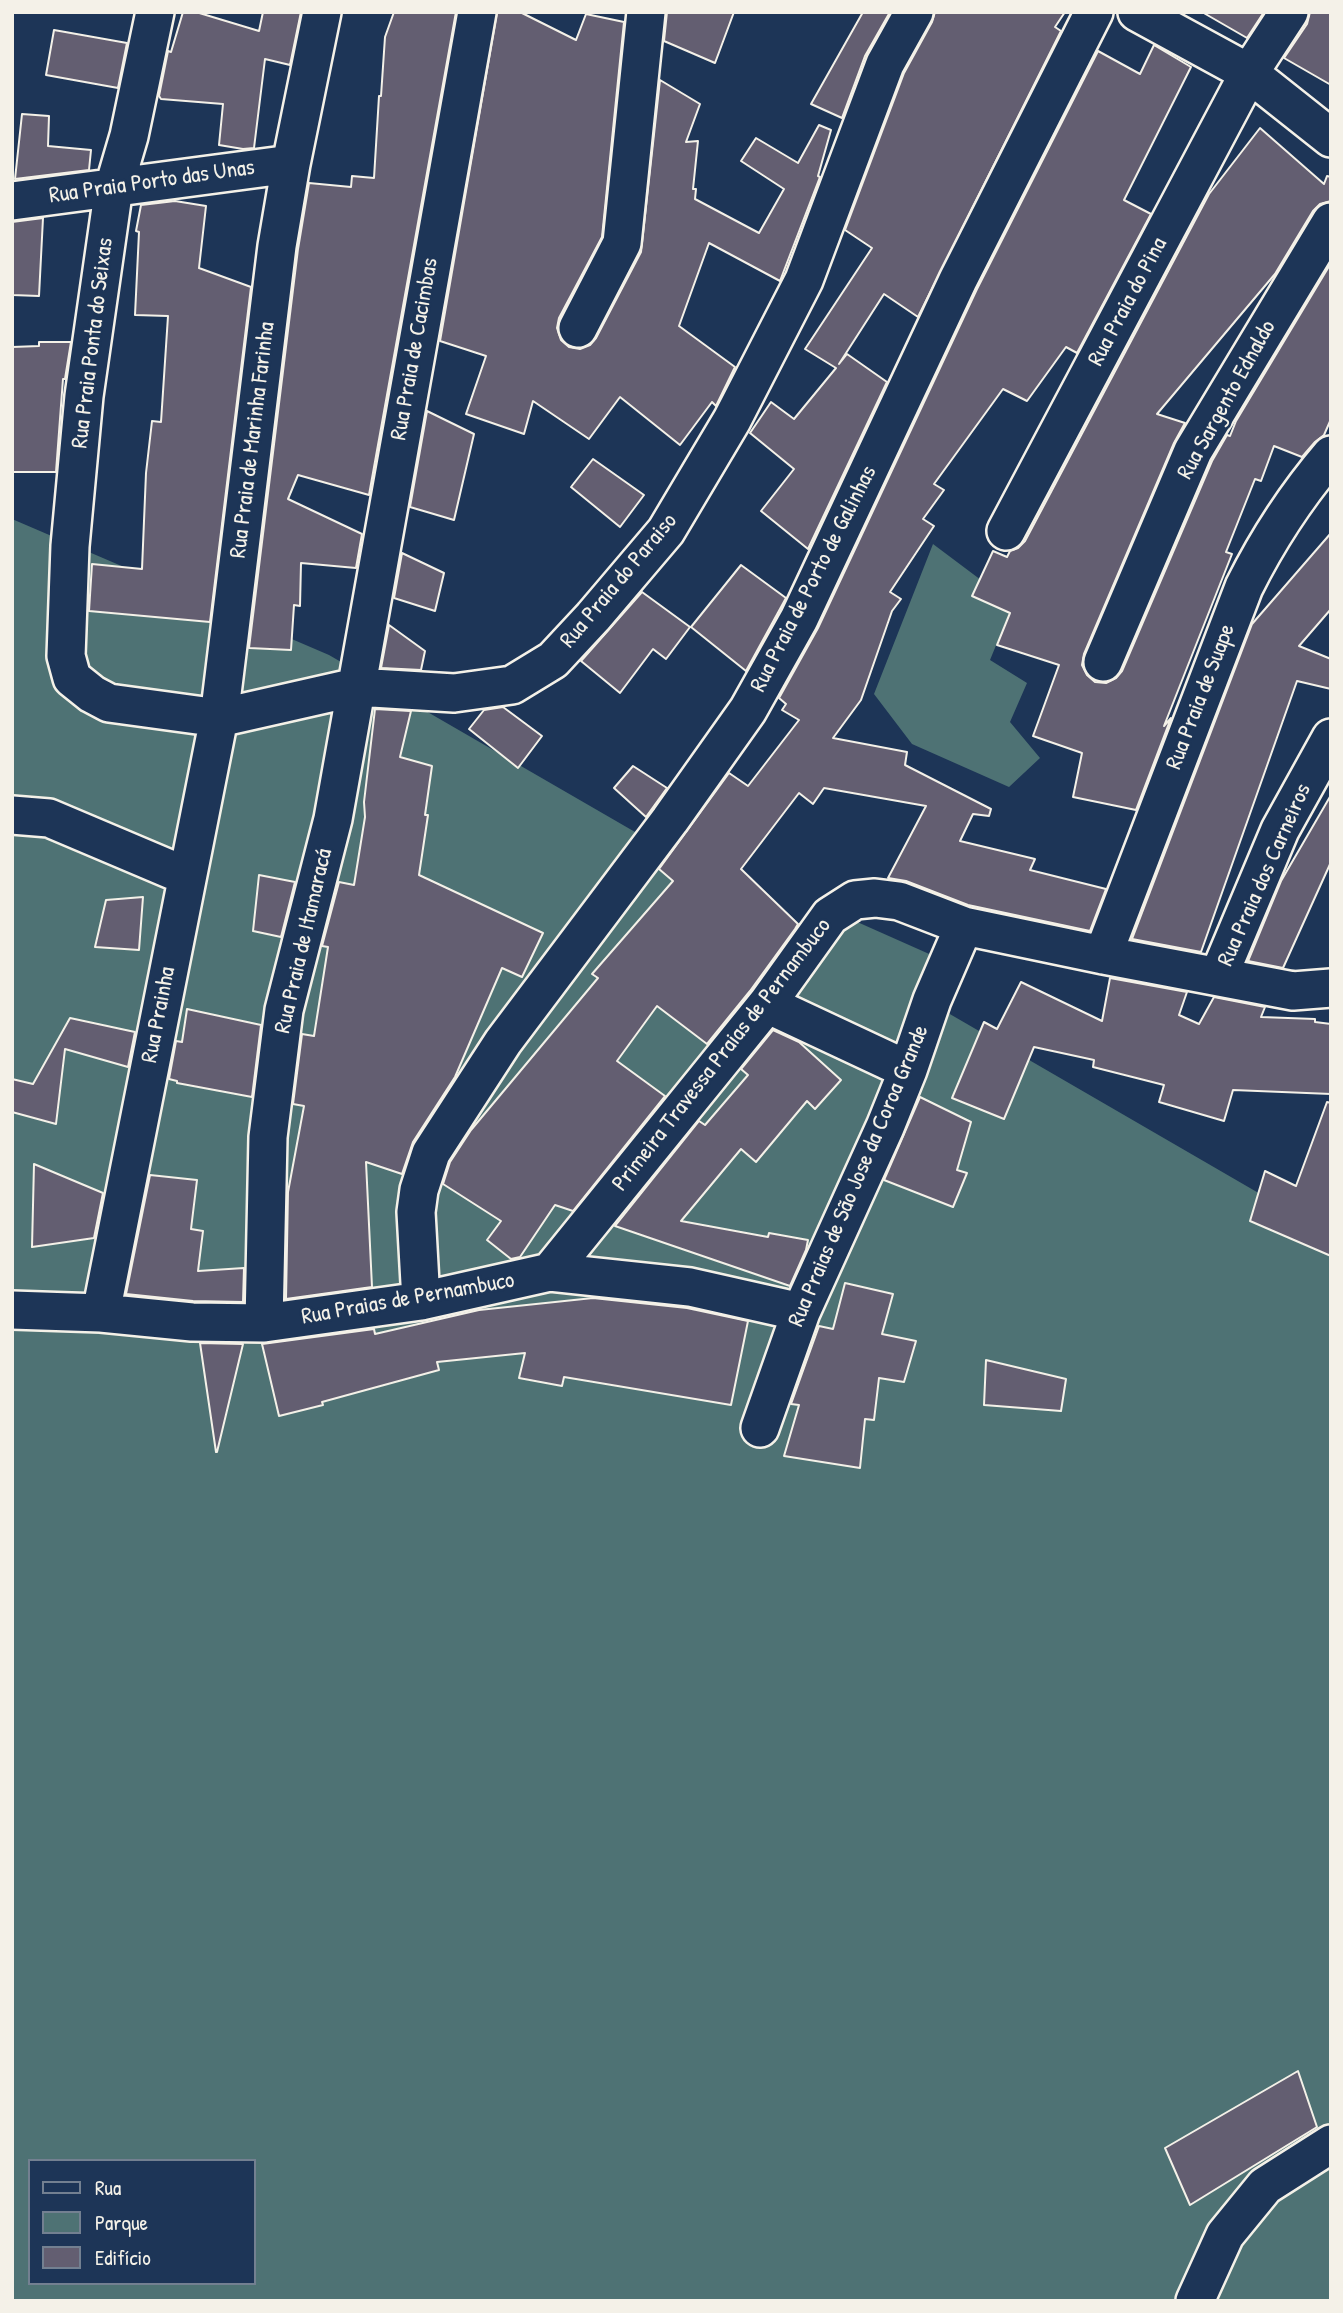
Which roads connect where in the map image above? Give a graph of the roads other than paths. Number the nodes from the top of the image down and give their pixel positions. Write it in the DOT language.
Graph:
graph roads {
  1 [pos="155,12"];
  2 [pos="322,12"];
  3 [pos="477,12"];
  4 [pos="646,12"];
  5 [pos="914,12"];
  6 [pos="1094,12"];
  7 [pos="1137,12"];
  8 [pos="1289,12"];
  9 [pos="1249,74"];
  10 [pos="1331,138"];
  11 [pos="291,164"];
  12 [pos="114,187"];
  13 [pos="12,201"];
  14 [pos="1331,222"];
  15 [pos="578,328"];
  16 [pos="1331,455"];
  17 [pos="1006,531"];
  18 [pos="1103,662"];
  19 [pos="72,678"];
  20 [pos="356,687"];
  21 [pos="219,718"];
  22 [pos="1331,738"];
  23 [pos="12,815"];
  24 [pos="186,876"];
  25 [pos="964,926"];
  26 [pos="1103,955"];
  27 [pos="1219,975"];
  28 [pos="1331,988"];
  29 [pos="767,1003"];
  30 [pos="908,1070"];
  31 [pos="550,1272"];
  32 [pos="421,1301"];
  33 [pos="12,1310"];
  34 [pos="101,1312"];
  35 [pos="801,1312"];
  36 [pos="264,1323"];
  37 [pos="760,1428"];
  38 [pos="1331,2144"];
  39 [pos="1195,2301"];
  1 -- 12 [label="street, Rua Praia Ponta do Seixas"];
  2 -- 11 [label="street, Rua Praia de Marinha Farinha"];
  3 -- 20 [label="street, Rua Praia de Cacimbas"];
  4 -- 15 [label="street"];
  5 -- 20 [label="street, Rua Praia do Paraiso"];
  6 -- 32 [label="street, Rua Praia de Porto de Galinhas"];
  7 -- 9 [label="street"];
  8 -- 9 [label="street, Rua Praia do Pina"];
  9 -- 10 [label="street"];
  9 -- 17 [label="street, Rua Praia do Pina"];
  11 -- 12 [label="street, Rua Praia Porto das Unas"];
  11 -- 21 [label="street, Rua Praia de Marinha Farinha"];
  12 -- 13 [label="street, Rua Praia Porto das Unas"];
  12 -- 19 [label="street, Rua Praia Ponta do Seixas"];
  14 -- 18 [label="street, Rua Sargento Ednaldo"];
  16 -- 26 [label="street, Rua Praia de Suape"];
  19 -- 21 [label="street, Rua Praia do Paraiso"];
  20 -- 21 [label="street, Rua Praia do Paraiso"];
  20 -- 36 [label="street, Rua Praia de Itamaracá"];
  21 -- 24 [label="street, Rua Prainha"];
  22 -- 27 [label="street, Rua Praia dos Carneiros"];
  23 -- 24 [label="street"];
  24 -- 34 [label="street, Rua Prainha"];
  25 -- 26 [label="street"];
  25 -- 29 [label="street, Primeira Travessa Praias de Pernambuco"];
  25 -- 30 [label="street, Rua Praias de São Jose da Coroa Grande"];
  26 -- 27 [label="street"];
  27 -- 28 [label="street"];
  29 -- 30 [label="street"];
  29 -- 31 [label="street, Primeira Travessa Praias de Pernambuco"];
  30 -- 35 [label="street, Rua Praias de São Jose da Coroa Grande"];
  31 -- 32 [label="street, Rua Praias de Pernambuco"];
  31 -- 35 [label="street, Rua Praias de Pernambuco"];
  32 -- 36 [label="street, Rua Praias de Pernambuco"];
  33 -- 34 [label="street, Rua Praias de Pernambuco"];
  34 -- 36 [label="street, Rua Praias de Pernambuco"];
  35 -- 37 [label="street, Rua Praias de São Jose da Coroa Grande"];
  38 -- 39 [label="street"];
}
